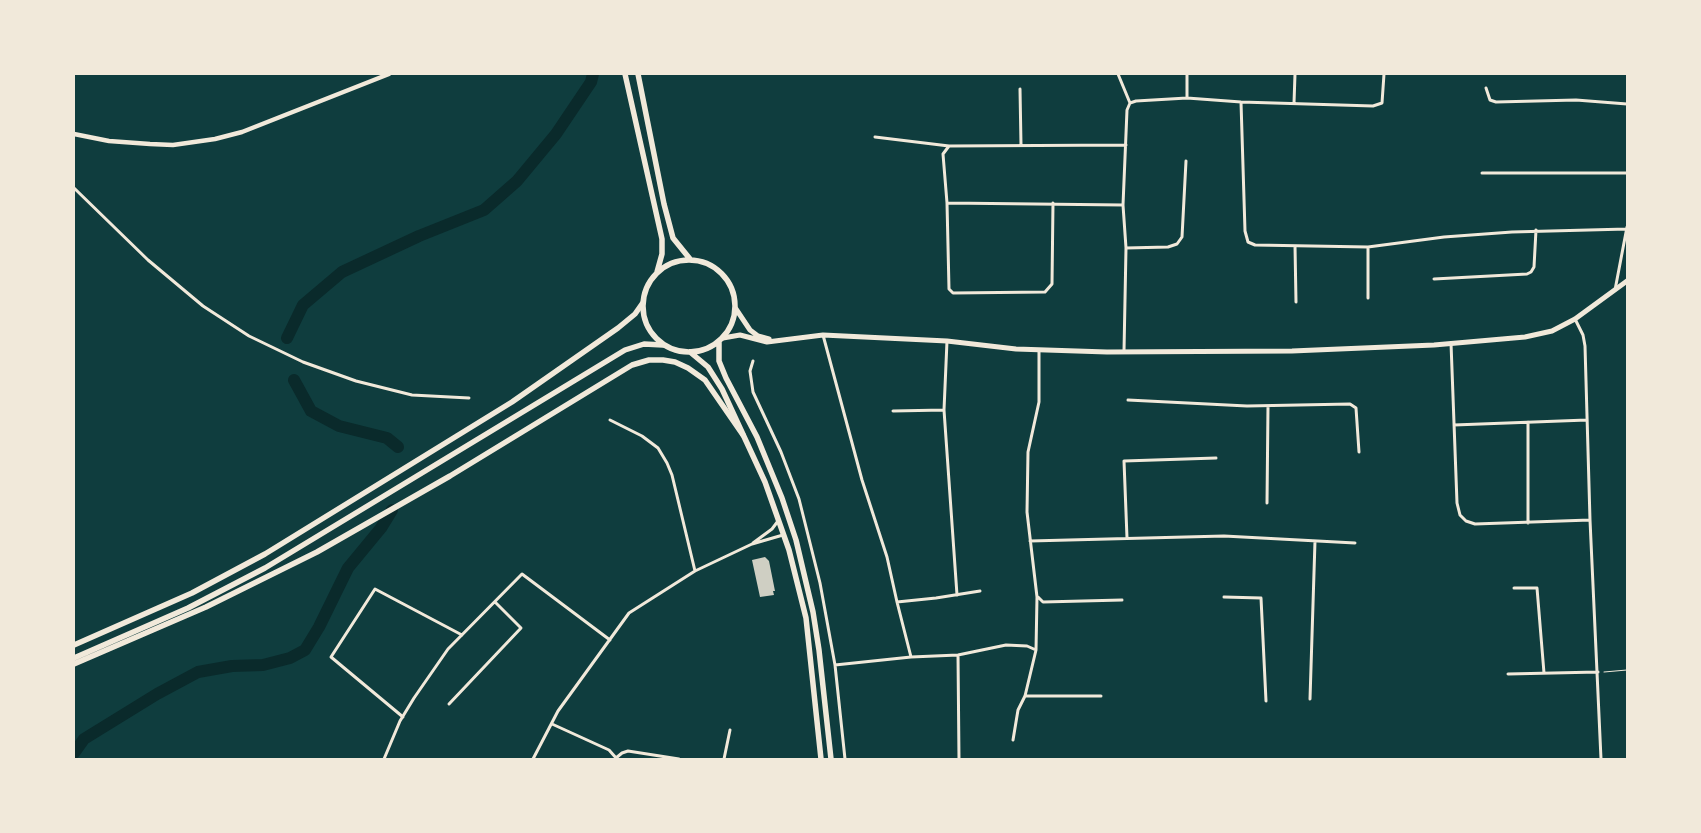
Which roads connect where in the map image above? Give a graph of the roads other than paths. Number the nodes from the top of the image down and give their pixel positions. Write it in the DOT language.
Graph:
graph roads {
  1 [pos="389,74"];
  2 [pos="625,74"];
  3 [pos="638,74"];
  4 [pos="1118,74"];
  5 [pos="1187,74"];
  6 [pos="1295,74"];
  7 [pos="1384,74"];
  8 [pos="1486,88"];
  9 [pos="1020,89"];
  10 [pos="1187,98"];
  11 [pos="1241,102"];
  12 [pos="1130,103"];
  13 [pos="1294,103"];
  14 [pos="1627,104"];
  15 [pos="74,134"];
  16 [pos="875,136"];
  17 [pos="1126,144"];
  18 [pos="1021,145"];
  19 [pos="949,146"];
  20 [pos="1186,161"];
  21 [pos="1482,173"];
  22 [pos="1627,173"];
  23 [pos="74,188"];
  24 [pos="947,203"];
  25 [pos="1054,203"];
  26 [pos="1123,205"];
  27 [pos="1627,228"];
  28 [pos="1536,230"];
  29 [pos="1295,246"];
  30 [pos="1368,247"];
  31 [pos="1126,248"];
  32 [pos="690,259"];
  33 [pos="657,272"];
  34 [pos="1434,279"];
  35 [pos="1627,281"];
  36 [pos="1615,290"];
  37 [pos="1368,298"];
  38 [pos="1296,302"];
  39 [pos="642,304"];
  40 [pos="736,309"];
  41 [pos="1575,319"];
  42 [pos="823,335"];
  43 [pos="721,340"];
  44 [pos="775,341"];
  45 [pos="947,342"];
  46 [pos="1450,344"];
  47 [pos="663,345"];
  48 [pos="1039,350"];
  49 [pos="1124,351"];
  50 [pos="690,352"];
  51 [pos="753,360"];
  52 [pos="469,398"];
  53 [pos="1128,400"];
  54 [pos="1268,406"];
  55 [pos="944,410"];
  56 [pos="893,411"];
  57 [pos="610,420"];
  58 [pos="1586,420"];
  59 [pos="1528,422"];
  60 [pos="1454,425"];
  61 [pos="743,435"];
  62 [pos="1359,452"];
  63 [pos="1216,458"];
  64 [pos="1267,503"];
  65 [pos="778,519"];
  66 [pos="1590,520"];
  67 [pos="1528,523"];
  68 [pos="784,535"];
  69 [pos="1127,538"];
  70 [pos="1030,541"];
  71 [pos="1315,541"];
  72 [pos="1355,543"];
  73 [pos="752,544"];
  74 [pos="695,571"];
  75 [pos="1514,588"];
  76 [pos="980,591"];
  77 [pos="956,595"];
  78 [pos="1038,596"];
  79 [pos="1224,597"];
  80 [pos="1122,600"];
  81 [pos="494,602"];
  82 [pos="896,602"];
  83 [pos="462,635"];
  84 [pos="610,640"];
  85 [pos="74,645"];
  86 [pos="1036,650"];
  87 [pos="958,655"];
  88 [pos="912,657"];
  89 [pos="74,658"];
  90 [pos="74,664"];
  91 [pos="835,665"];
  92 [pos="1598,672"];
  93 [pos="1544,673"];
  94 [pos="1508,674"];
  95 [pos="1025,696"];
  96 [pos="1101,696"];
  97 [pos="1310,699"];
  98 [pos="1266,701"];
  99 [pos="449,704"];
  100 [pos="403,717"];
  101 [pos="552,724"];
  102 [pos="730,730"];
  103 [pos="1014,740"];
  104 [pos="617,758"];
  105 [pos="384,759"];
  106 [pos="533,759"];
  107 [pos="679,759"];
  108 [pos="724,759"];
  109 [pos="821,759"];
  110 [pos="831,759"];
  111 [pos="845,759"];
  112 [pos="959,759"];
  113 [pos="1601,759"];
  1 -- 15 [label="street"];
  2 -- 33 [label="main road"];
  3 -- 32 [label="main road"];
  4 -- 12 [label="street"];
  5 -- 10 [label="street"];
  6 -- 13 [label="street"];
  7 -- 13 [label="street"];
  8 -- 14 [label="street"];
  9 -- 18 [label="street"];
  10 -- 11 [label="street"];
  10 -- 12 [label="street"];
  11 -- 13 [label="street"];
  11 -- 29 [label="street"];
  12 -- 17 [label="street"];
  16 -- 19 [label="street"];
  17 -- 18 [label="street"];
  17 -- 26 [label="street"];
  18 -- 19 [label="street"];
  19 -- 24 [label="street"];
  20 -- 31 [label="street"];
  21 -- 22 [label="street"];
  23 -- 52 [label="street"];
  24 -- 25 [label="street"];
  24 -- 25 [label="street"];
  25 -- 26 [label="street"];
  26 -- 31 [label="street"];
  27 -- 28 [label="street"];
  27 -- 36 [label="street"];
  28 -- 30 [label="street"];
  28 -- 34 [label="street"];
  29 -- 30 [label="street"];
  29 -- 38 [label="street"];
  30 -- 37 [label="street"];
  31 -- 49 [label="street"];
  32 -- 33 [label="main road"];
  32 -- 40 [label="main road"];
  33 -- 39 [label="main road"];
  35 -- 36 [label="main road"];
  36 -- 41 [label="main road"];
  39 -- 47 [label="main road"];
  39 -- 85 [label="main road"];
  40 -- 43 [label="main road"];
  40 -- 44 [label="main road"];
  41 -- 46 [label="main road"];
  41 -- 58 [label="street"];
  42 -- 44 [label="main road"];
  42 -- 45 [label="main road"];
  42 -- 82 [label="street"];
  43 -- 44 [label="main road"];
  43 -- 50 [label="main road"];
  43 -- 110 [label="main road"];
  45 -- 48 [label="main road"];
  45 -- 55 [label="street"];
  46 -- 49 [label="main road"];
  46 -- 60 [label="street"];
  47 -- 50 [label="main road"];
  47 -- 89 [label="main road"];
  48 -- 49 [label="main road"];
  48 -- 70 [label="street"];
  50 -- 61 [label="main road"];
  51 -- 91 [label="street"];
  53 -- 54 [label="street"];
  54 -- 62 [label="street"];
  54 -- 64 [label="street"];
  55 -- 56 [label="street"];
  55 -- 77 [label="street"];
  57 -- 74 [label="street"];
  58 -- 59 [label="street"];
  58 -- 66 [label="street"];
  59 -- 60 [label="street"];
  59 -- 67 [label="street"];
  60 -- 67 [label="street"];
  61 -- 65 [label="main road"];
  61 -- 90 [label="main road"];
  63 -- 69 [label="street"];
  65 -- 68 [label="main road"];
  65 -- 73 [label="street"];
  66 -- 67 [label="street"];
  66 -- 92 [label="street"];
  68 -- 73 [label="street"];
  68 -- 109 [label="main road"];
  69 -- 70 [label="street"];
  69 -- 71 [label="street"];
  70 -- 78 [label="street"];
  71 -- 72 [label="street"];
  71 -- 97 [label="street"];
  73 -- 74 [label="street"];
  74 -- 84 [label="street"];
  75 -- 93 [label="street"];
  76 -- 77 [label="street"];
  77 -- 82 [label="street"];
  78 -- 80 [label="street"];
  78 -- 86 [label="street"];
  79 -- 98 [label="street"];
  81 -- 83 [label="street"];
  81 -- 84 [label="street"];
  81 -- 99 [label="street"];
  82 -- 88 [label="street"];
  83 -- 100 [label="street"];
  83 -- 100 [label="street"];
  84 -- 101 [label="street"];
  86 -- 87 [label="street"];
  86 -- 95 [label="street"];
  87 -- 88 [label="street"];
  87 -- 112 [label="street"];
  88 -- 91 [label="street"];
  91 -- 111 [label="street"];
  92 -- 93 [label="street"];
  92 -- 113 [label="street"];
  93 -- 94 [label="street"];
  95 -- 96 [label="street"];
  95 -- 103 [label="street"];
  100 -- 105 [label="street"];
  101 -- 104 [label="street"];
  101 -- 106 [label="street"];
  102 -- 108 [label="street"];
  104 -- 107 [label="street"];
}
